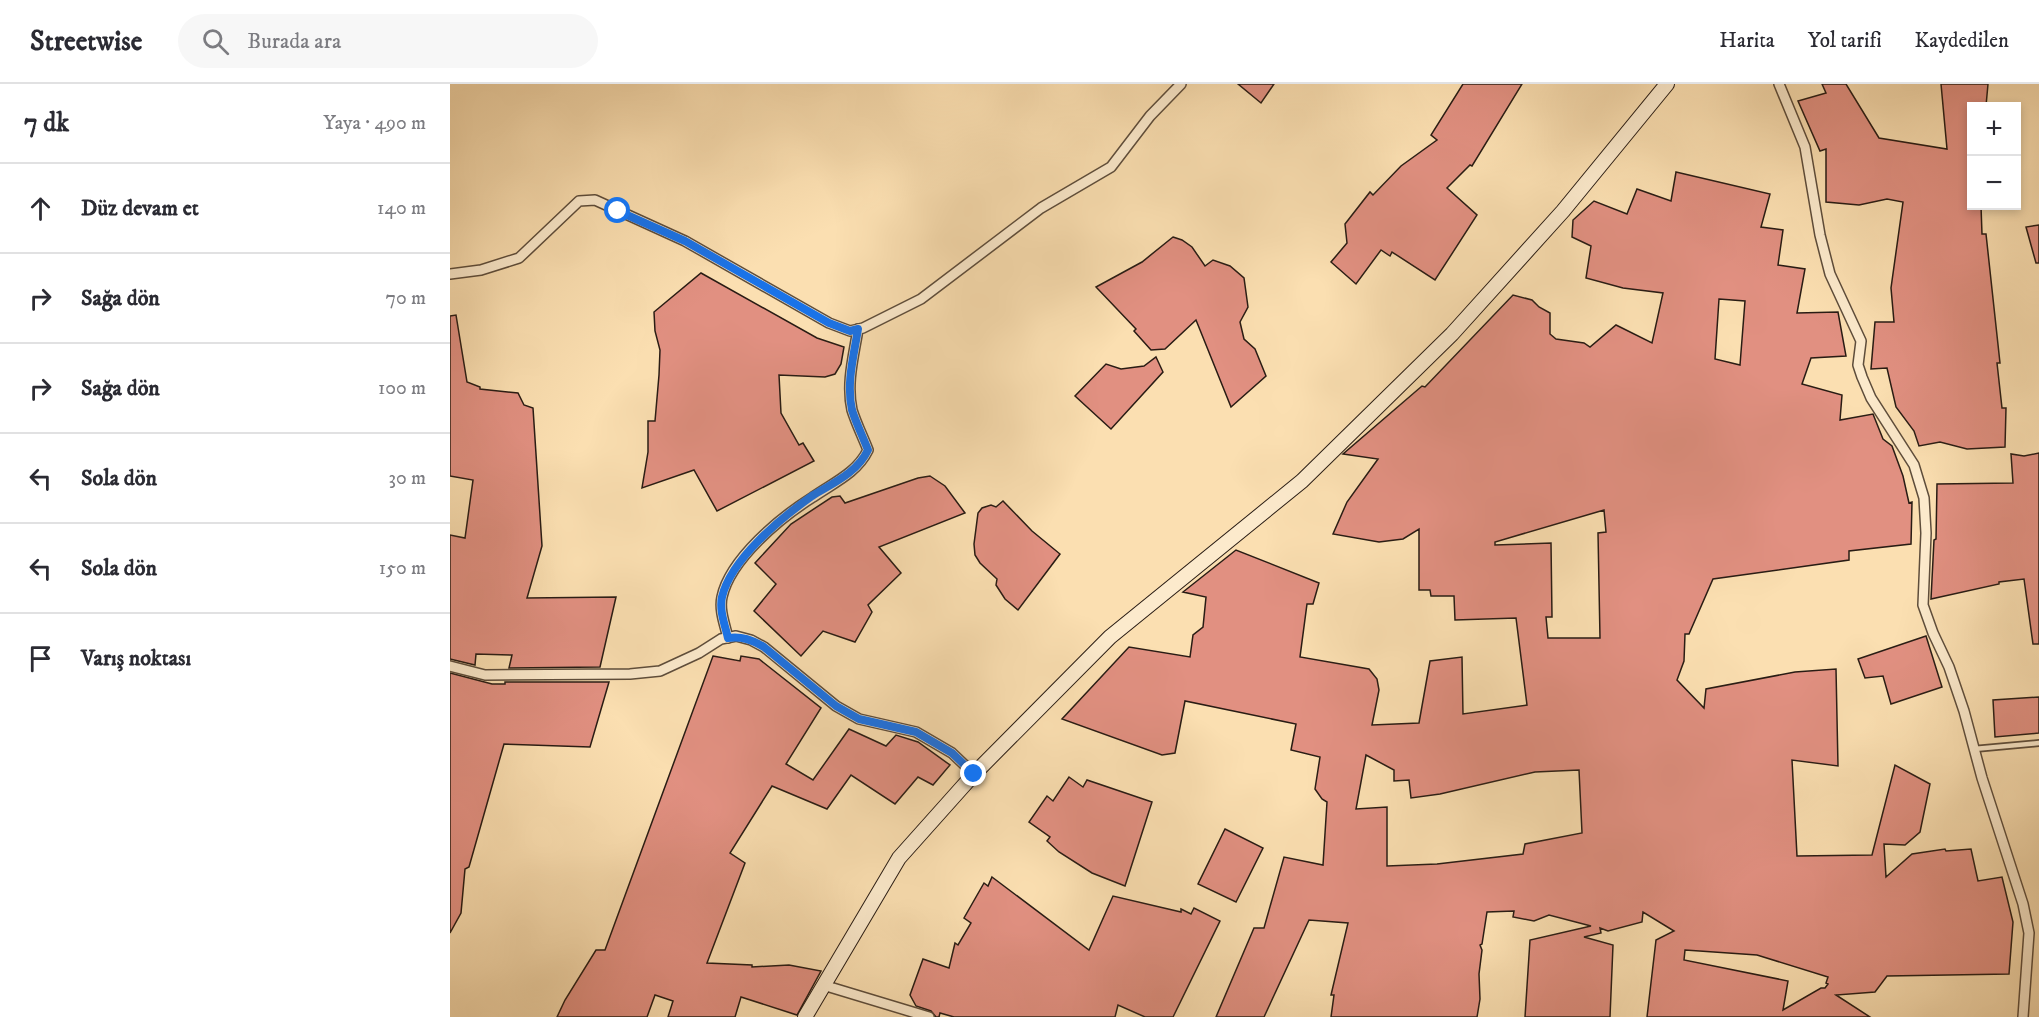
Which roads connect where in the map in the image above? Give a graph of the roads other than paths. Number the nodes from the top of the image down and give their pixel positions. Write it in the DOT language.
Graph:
graph roads {
  1 [pos="1181,84"];
  2 [pos="1667,84"];
  3 [pos="1779,84"];
  4 [pos="450,274"];
  5 [pos="858,329"];
  6 [pos="728,638"];
  7 [pos="450,666"];
  8 [pos="2039,743"];
  9 [pos="1974,749"];
  10 [pos="974,774"];
  11 [pos="823,985"];
  12 [pos="805,1017"];
  13 [pos="929,1017"];
  14 [pos="2023,1017"];
  1 -- 5 [label="street"];
  2 -- 10 [label="street"];
  3 -- 9 [label="street"];
  4 -- 5 [label="street"];
  5 -- 6 [label="street"];
  6 -- 7 [label="street"];
  6 -- 10 [label="street"];
  8 -- 9 [label="lane"];
  9 -- 14 [label="street"];
  10 -- 11 [label="street"];
  11 -- 12 [label="street"];
  11 -- 13 [label="street"];
}
